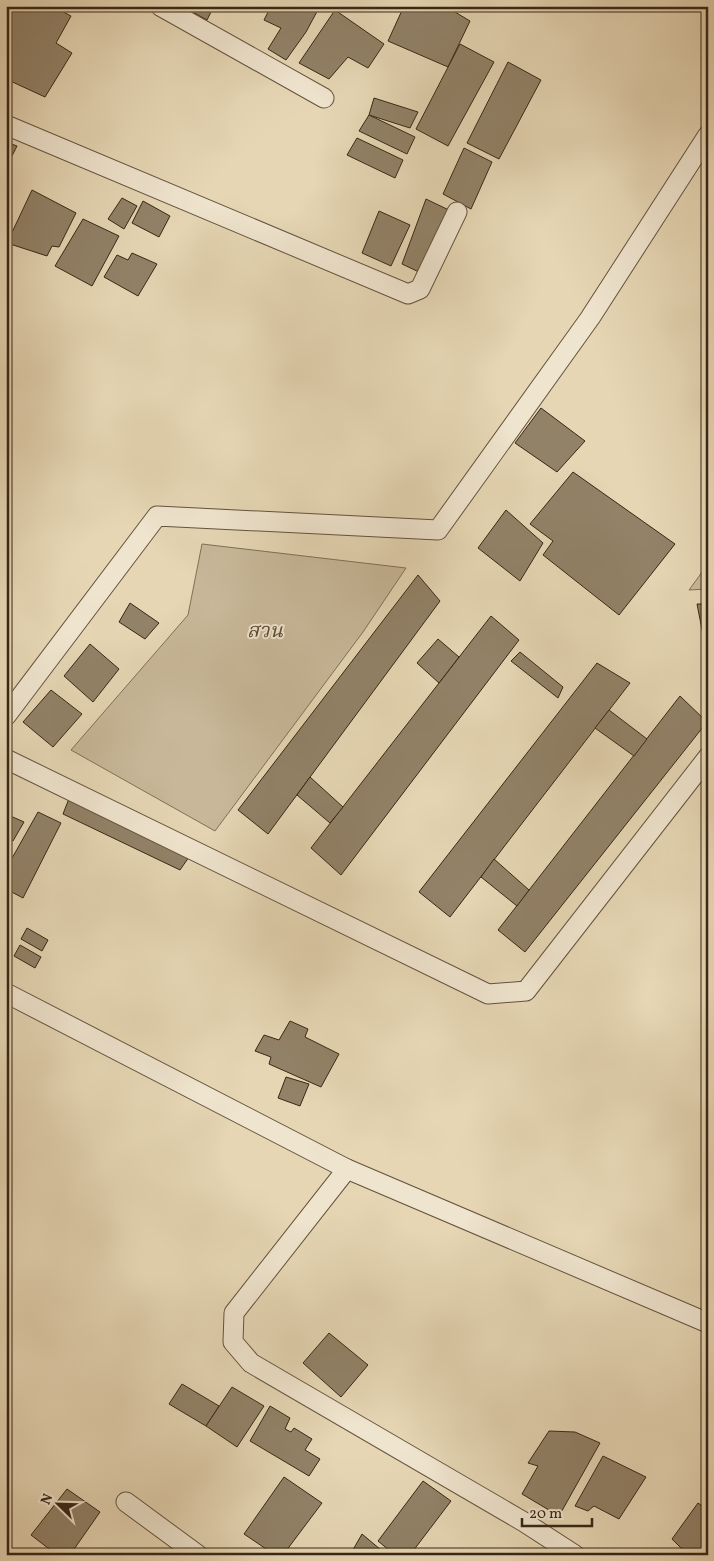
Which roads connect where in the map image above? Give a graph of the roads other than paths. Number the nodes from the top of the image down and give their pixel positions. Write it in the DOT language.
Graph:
graph roads {
  1 [pos="160,6"];
  2 [pos="324,98"];
  3 [pos="6,125"];
  4 [pos="708,135"];
  5 [pos="457,212"];
  6 [pos="6,716"];
  7 [pos="708,757"];
  8 [pos="6,759"];
  9 [pos="6,993"];
  10 [pos="347,1169"];
  11 [pos="708,1323"];
  12 [pos="126,1502"];
  13 [pos="198,1555"];
  14 [pos="575,1555"];
  1 -- 2 [label="street"];
  3 -- 5 [label="street"];
  4 -- 6 [label="street"];
  7 -- 8 [label="street"];
  9 -- 10 [label="street"];
  10 -- 11 [label="street"];
  10 -- 14 [label="street"];
  12 -- 13 [label="street"];
}
